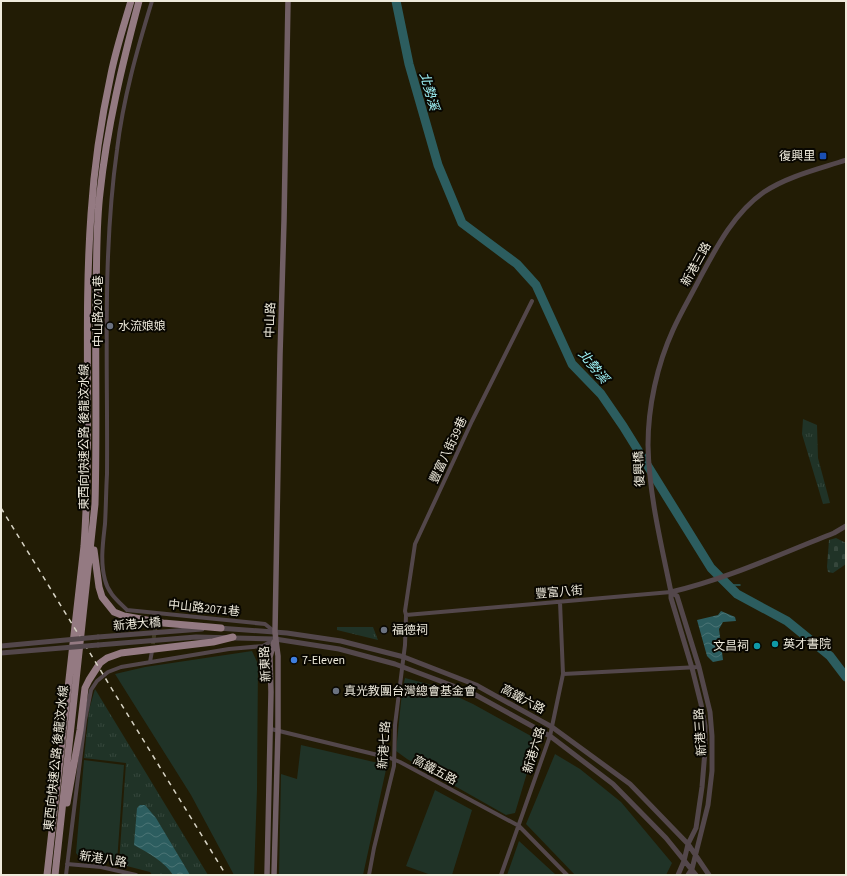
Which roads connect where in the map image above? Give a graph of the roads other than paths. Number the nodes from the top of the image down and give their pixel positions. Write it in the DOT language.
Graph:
graph roads {
  1 [pos="131,1"];
  2 [pos="139,1"];
  3 [pos="152,1"];
  4 [pos="288,1"];
  5 [pos="846,160"];
  6 [pos="532,301"];
  7 [pos="648,444"];
  8 [pos="651,492"];
  9 [pos="846,526"];
  10 [pos="92,540"];
  11 [pos="671,592"];
  12 [pos="560,602"];
  13 [pos="406,615"];
  14 [pos="221,628"];
  15 [pos="275,632"];
  16 [pos="233,637"];
  17 [pos="275,639"];
  18 [pos="1,646"];
  19 [pos="152,651"];
  20 [pos="1,653"];
  21 [pos="404,657"];
  22 [pos="150,662"];
  23 [pos="403,667"];
  24 [pos="699,667"];
  25 [pos="692,668"];
  26 [pos="563,674"];
  27 [pos="552,727"];
  28 [pos="270,729"];
  29 [pos="278,731"];
  30 [pos="550,736"];
  31 [pos="394,759"];
  32 [pos="519,826"];
  33 [pos="688,844"];
  34 [pos="695,854"];
  35 [pos="57,858"];
  36 [pos="684,861"];
  37 [pos="67,864"];
  38 [pos="692,869"];
  39 [pos="47,875"];
  40 [pos="55,875"];
  41 [pos="66,875"];
  42 [pos="136,875"];
  43 [pos="267,875"];
  44 [pos="274,875"];
  45 [pos="369,875"];
  46 [pos="501,875"];
  47 [pos="567,875"];
  48 [pos="678,875"];
  49 [pos="688,875"];
  50 [pos="696,875"];
  51 [pos="709,875"];
  1 -- 39 [label="highway, 東西向快速公路 後龍汶水線"];
  2 -- 10 [label="highway, 東西向快速公路 後龍汶水線"];
  3 -- 15 [label="street, 中山路2071巷"];
  4 -- 15 [label="main road, 中山路"];
  5 -- 7 [label="street, 新港三路"];
  6 -- 13 [label="street, 豐富八街39巷"];
  7 -- 8 [label="street, 復興橋"];
  8 -- 11 [label="street, 新港三路"];
  9 -- 11 [label="street, 豐富八街"];
  10 -- 14 [label="highway"];
  10 -- 35 [label="highway, 東西向快速公路 後龍汶水線"];
  11 -- 12 [label="street, 豐富八街"];
  11 -- 24 [label="street, 新港三路"];
  11 -- 25 [label="street, 新港三路"];
  12 -- 13 [label="street, 豐富八街"];
  12 -- 26 [label="street, 新港六路"];
  13 -- 21 [label="street, 新港七路"];
  14 -- 15 [label="street, 新港大橋"];
  14 -- 18 [label="street, 新港大橋, bridge"];
  15 -- 17 [label="main road, 中山路"];
  15 -- 21 [label="street, 高鐵六路"];
  16 -- 17 [label="street, 新港大橋"];
  16 -- 20 [label="street, 新港大橋, bridge"];
  16 -- 35 [label="highway"];
  17 -- 22 [label="street"];
  17 -- 23 [label="street, 高鐵六路"];
  17 -- 28 [label="main road, 新東路"];
  17 -- 29 [label="main road, 新東路"];
  19 -- 22 [label="street"];
  21 -- 23 [label="street, 新港七路"];
  21 -- 27 [label="street, 高鐵六路"];
  22 -- 37 [label="street"];
  23 -- 30 [label="street, 高鐵六路"];
  23 -- 31 [label="street, 新港七路"];
  24 -- 25 [label="street"];
  24 -- 34 [label="street, 新港三路"];
  25 -- 26 [label="street"];
  25 -- 33 [label="street, 新港三路"];
  26 -- 27 [label="street, 新港六路"];
  27 -- 30 [label="street, 新港六路"];
  27 -- 33 [label="street, 高鐵六路"];
  28 -- 29 [label="street, 高鐵五路"];
  28 -- 43 [label="main road, 新東路"];
  29 -- 31 [label="street, 高鐵五路"];
  29 -- 44 [label="main road, 新東路"];
  30 -- 32 [label="street, 新港六路"];
  30 -- 36 [label="street, 高鐵六路"];
  31 -- 32 [label="street, 高鐵五路"];
  31 -- 45 [label="street, 新港七路"];
  32 -- 46 [label="street, 新港六路"];
  32 -- 47 [label="street, 高鐵五路"];
  33 -- 34 [label="street, 高鐵六路"];
  33 -- 36 [label="street, 新港三路"];
  34 -- 38 [label="street, 新港三路"];
  34 -- 51 [label="street, 高鐵六路"];
  35 -- 40 [label="highway, 東西向快速公路 後龍汶水線"];
  36 -- 38 [label="street, 高鐵六路"];
  36 -- 48 [label="street, 新港三路"];
  37 -- 41 [label="street"];
  37 -- 42 [label="street, 新港八路"];
  38 -- 49 [label="street, 新港三路"];
  38 -- 50 [label="street, 高鐵六路"];
}
